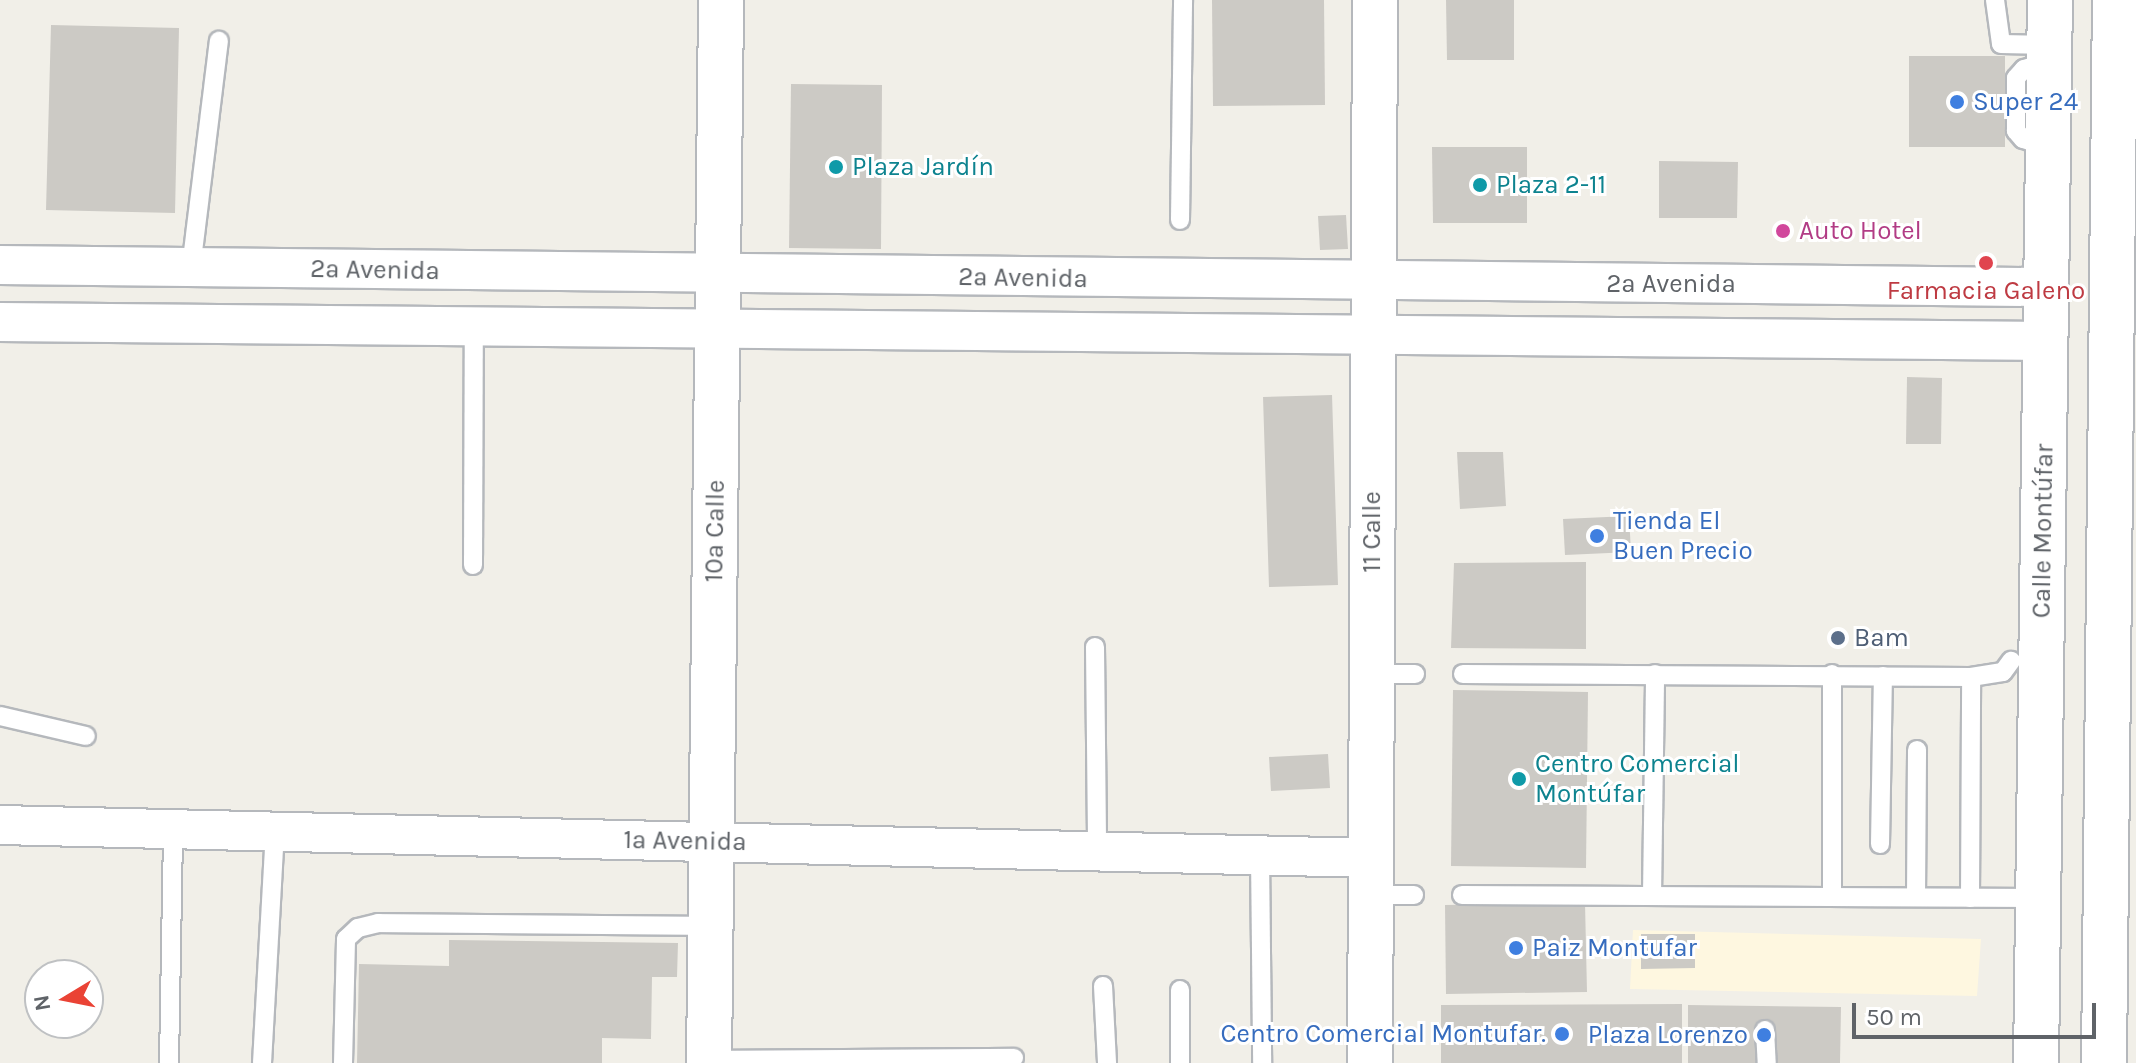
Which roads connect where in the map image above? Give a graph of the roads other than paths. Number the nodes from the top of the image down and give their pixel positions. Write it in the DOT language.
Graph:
graph roads {
  1 [pos="721,0"];
  2 [pos="1183,0"];
  3 [pos="1375,0"];
  4 [pos="1995,0"];
  5 [pos="2050,0"];
  6 [pos="2115,0"];
  7 [pos="219,41"];
  8 [pos="2050,53"];
  9 [pos="1180,220"];
  10 [pos="0,265"];
  11 [pos="191,268"];
  12 [pos="718,274"];
  13 [pos="1373,283"];
  14 [pos="2047,287"];
  15 [pos="2124,312"];
  16 [pos="0,322"];
  17 [pos="474,328"];
  18 [pos="1373,331"];
  19 [pos="717,332"];
  20 [pos="2047,341"];
  21 [pos="473,565"];
  22 [pos="1095,647"];
  23 [pos="2011,661"];
  24 [pos="1372,674"];
  25 [pos="1415,674"];
  26 [pos="1463,674"];
  27 [pos="1655,674"];
  28 [pos="1832,674"];
  29 [pos="1883,676"];
  30 [pos="1971,677"];
  31 [pos="0,716"];
  32 [pos="86,736"];
  33 [pos="1917,750"];
  34 [pos="0,825"];
  35 [pos="173,830"];
  36 [pos="275,832"];
  37 [pos="711,842"];
  38 [pos="1880,844"];
  39 [pos="1097,851"];
  40 [pos="1260,855"];
  41 [pos="1371,876"];
  42 [pos="1414,895"];
  43 [pos="1462,895"];
  44 [pos="1832,895"];
  45 [pos="1652,896"];
  46 [pos="1916,897"];
  47 [pos="1970,898"];
  48 [pos="2038,898"];
  49 [pos="710,926"];
  50 [pos="1103,986"];
  51 [pos="1180,990"];
  52 [pos="1765,1030"];
  53 [pos="1014,1058"];
  54 [pos="709,1062"];
  55 [pos="169,1063"];
  56 [pos="262,1063"];
  57 [pos="343,1063"];
  58 [pos="1107,1063"];
  59 [pos="1180,1063"];
  60 [pos="1262,1063"];
  61 [pos="1370,1063"];
  62 [pos="1767,1063"];
  63 [pos="2036,1063"];
  64 [pos="2104,1063"];
  1 -- 12 [label="main road, 10a Calle"];
  2 -- 9 [label="lane"];
  3 -- 13 [label="main road, 11 Calle"];
  4 -- 8 [label="lane"];
  5 -- 8 [label="main road, Calle Montúfar"];
  6 -- 15 [label="main road"];
  7 -- 11 [label="lane"];
  8 -- 14 [label="main road, Calle Montúfar"];
  10 -- 11 [label="street, 2a Avenida"];
  11 -- 12 [label="street, 2a Avenida"];
  12 -- 13 [label="street, 2a Avenida"];
  12 -- 19 [label="main road, 10a Calle"];
  13 -- 14 [label="street, 2a Avenida"];
  13 -- 18 [label="main road, 11 Calle"];
  14 -- 20 [label="main road, Calle Montúfar"];
  15 -- 64 [label="main road"];
  16 -- 17 [label="street, 2a Avenida"];
  17 -- 19 [label="street, 2a Avenida"];
  17 -- 21 [label="lane"];
  18 -- 19 [label="street, 2a Avenida"];
  18 -- 20 [label="street, 2a Avenida"];
  18 -- 24 [label="main road, 11 Calle"];
  19 -- 37 [label="main road, 10a Calle"];
  20 -- 48 [label="main road, Calle Montúfar"];
  22 -- 39 [label="lane"];
  23 -- 30 [label="lane"];
  24 -- 25 [label="lane"];
  24 -- 41 [label="main road, 11 Calle"];
  26 -- 27 [label="lane"];
  27 -- 28 [label="lane"];
  27 -- 45 [label="lane"];
  28 -- 29 [label="lane"];
  28 -- 44 [label="lane"];
  29 -- 30 [label="lane"];
  29 -- 38 [label="lane"];
  30 -- 47 [label="lane"];
  31 -- 32 [label="lane"];
  33 -- 46 [label="lane"];
  34 -- 35 [label="street, 1a Avenida"];
  35 -- 36 [label="street, 1a Avenida"];
  35 -- 55 [label="lane"];
  36 -- 37 [label="street, 1a Avenida"];
  36 -- 56 [label="lane"];
  37 -- 39 [label="street, 1a Avenida"];
  37 -- 49 [label="main road, 10a Calle"];
  39 -- 40 [label="street, 1a Avenida"];
  40 -- 41 [label="street, 1a Avenida"];
  40 -- 60 [label="lane"];
  41 -- 42 [label="lane"];
  41 -- 61 [label="main road, 11 Calle"];
  43 -- 45 [label="lane"];
  44 -- 45 [label="lane"];
  44 -- 46 [label="lane"];
  46 -- 47 [label="lane"];
  47 -- 48 [label="lane"];
  48 -- 63 [label="main road, Calle Montúfar"];
  49 -- 54 [label="main road, 10a Calle"];
  49 -- 57 [label="lane"];
  50 -- 58 [label="lane"];
  51 -- 59 [label="lane"];
  52 -- 62 [label="lane"];
  53 -- 54 [label="lane"];
}
